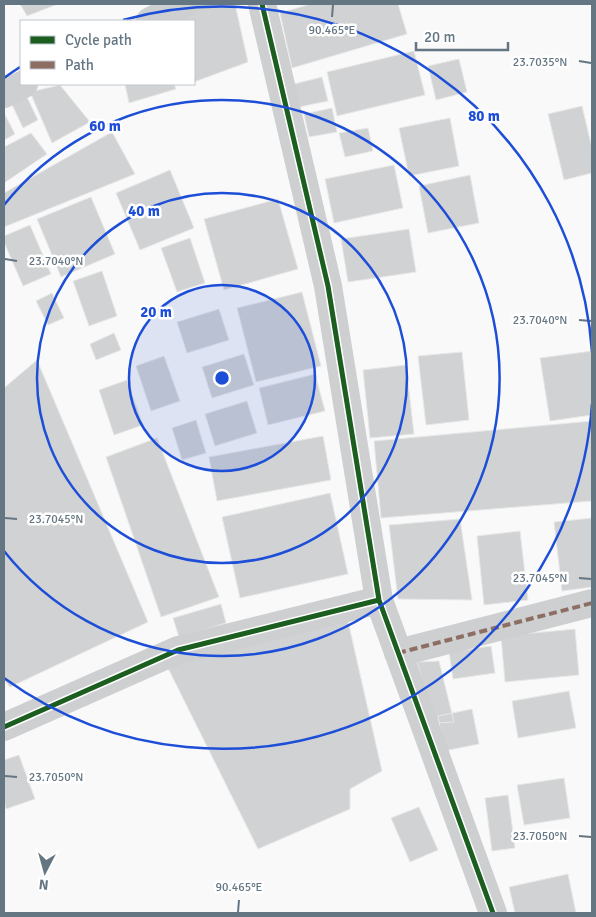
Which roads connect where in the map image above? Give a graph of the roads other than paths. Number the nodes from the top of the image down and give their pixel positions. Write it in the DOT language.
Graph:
graph roads {
  1 [pos="185,4"];
  2 [pos="262,4"];
  3 [pos="152,20"];
  4 [pos="22,85"];
  5 [pos="4,94"];
  6 [pos="379,600"];
  7 [pos="592,603"];
  8 [pos="398,653"];
  9 [pos="4,726"];
  10 [pos="493,913"];
  1 -- 3 [label="street"];
  2 -- 6 [label="street"];
  4 -- 5 [label="street"];
  6 -- 8 [label="street"];
  6 -- 9 [label="street"];
  7 -- 8 [label="street"];
  8 -- 10 [label="street"];
}
